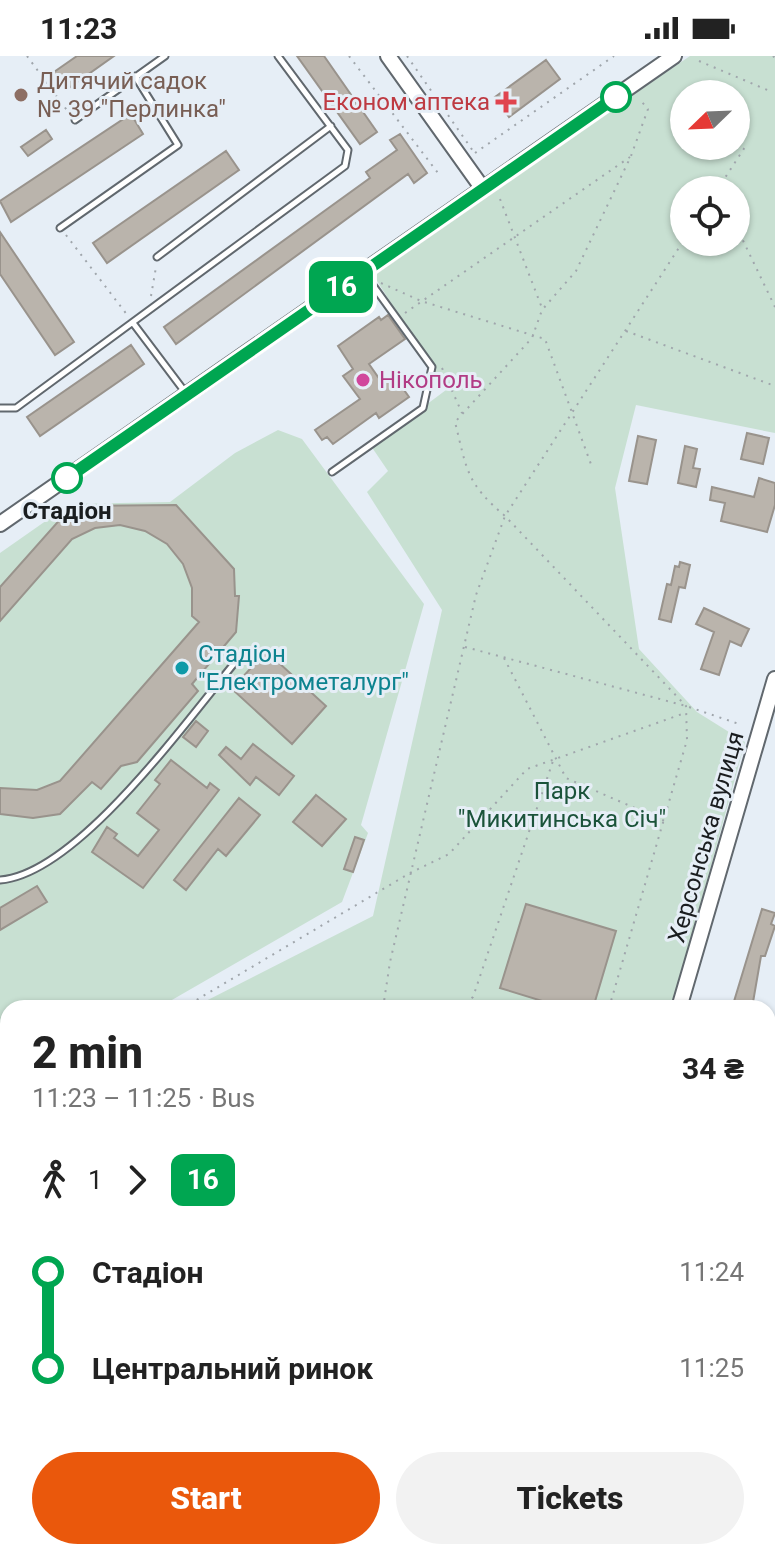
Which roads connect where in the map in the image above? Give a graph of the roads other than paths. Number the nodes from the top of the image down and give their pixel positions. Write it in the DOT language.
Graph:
graph roads {
  1 [pos="165,56"];
  2 [pos="278,56"];
  3 [pos="388,56"];
  4 [pos="674,56"];
  5 [pos="135,76"];
  6 [pos="75,120"];
  7 [pos="331,126"];
  8 [pos="483,189"];
  9 [pos="60,228"];
  10 [pos="157,257"];
  11 [pos="363,272"];
  12 [pos="133,323"];
  13 [pos="187,394"];
  14 [pos="0,408"];
  15 [pos="332,472"];
  16 [pos="0,524"];
  17 [pos="242,654"];
  18 [pos="775,679"];
  19 [pos="0,880"];
  20 [pos="681,1000"];
  1 -- 5 [label="lane"];
  2 -- 7 [label="lane"];
  3 -- 8 [label="main road"];
  4 -- 8 [label="main road"];
  5 -- 6 [label="lane"];
  5 -- 9 [label="lane"];
  7 -- 10 [label="lane"];
  7 -- 12 [label="lane"];
  8 -- 11 [label="main road"];
  11 -- 13 [label="main road"];
  11 -- 15 [label="lane"];
  12 -- 13 [label="lane"];
  12 -- 14 [label="lane"];
  13 -- 16 [label="main road"];
  17 -- 19 [label="lane"];
  18 -- 20 [label="main road, Херсонська вулиця"];
}
